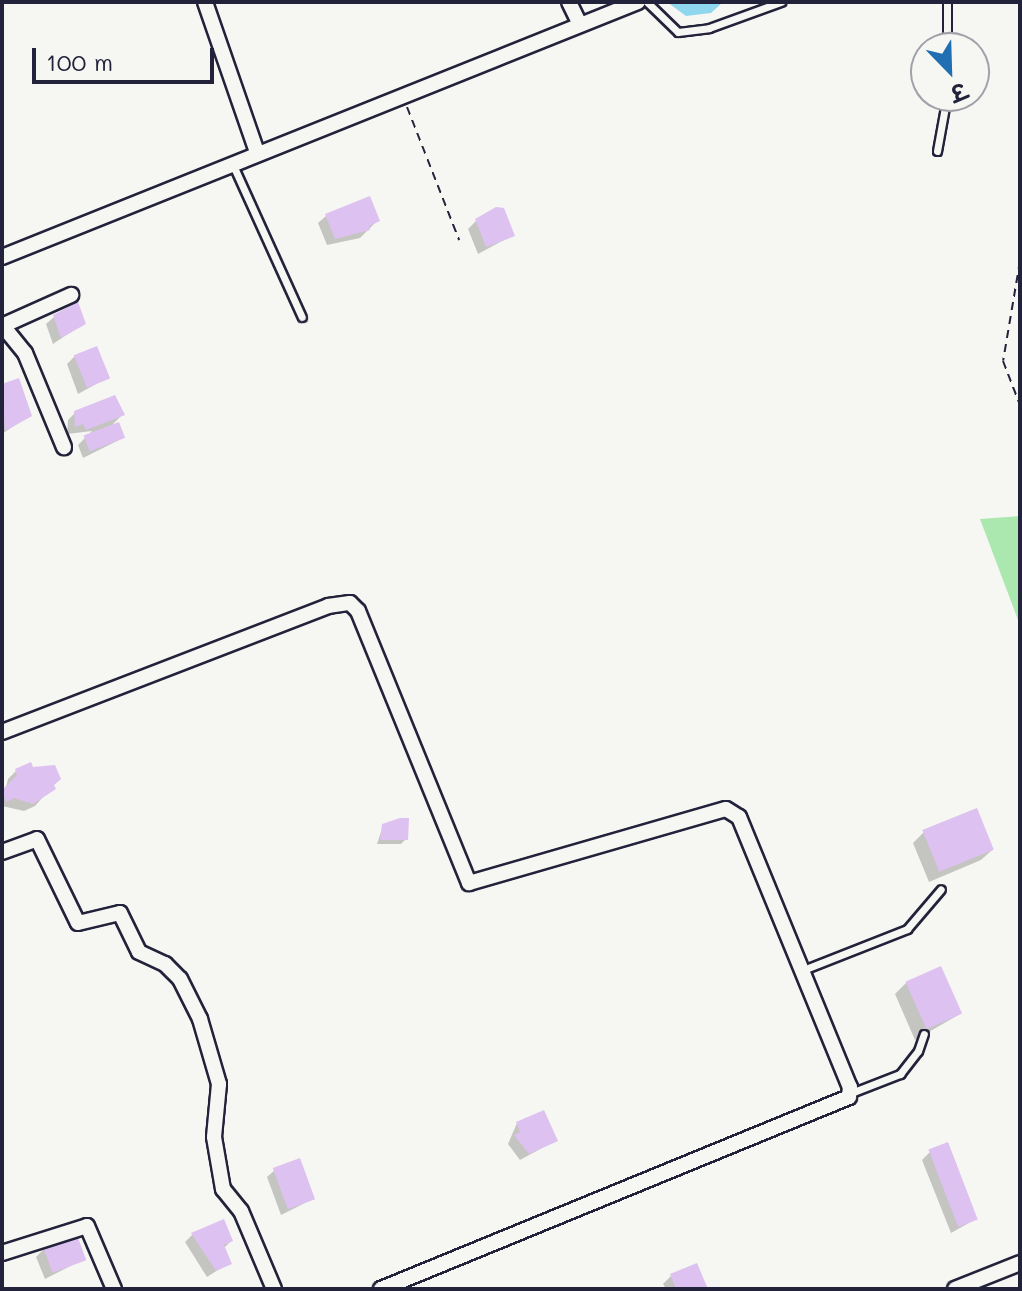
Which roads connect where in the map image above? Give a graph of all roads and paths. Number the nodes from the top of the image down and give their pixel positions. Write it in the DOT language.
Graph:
graph roads {
  1 [pos="205,2"];
  2 [pos="569,2"];
  3 [pos="638,2"];
  4 [pos="647,2"];
  5 [pos="781,2"];
  6 [pos="947,2"];
  7 [pos="580,25"];
  8 [pos="947,32"];
  9 [pos="403,94"];
  10 [pos="944,112"];
  11 [pos="937,151"];
  12 [pos="257,152"];
  13 [pos="232,162"];
  14 [pos="459,240"];
  15 [pos="2,257"];
  16 [pos="1020,261"];
  17 [pos="71,295"];
  18 [pos="302,317"];
  19 [pos="2,326"];
  20 [pos="1020,405"];
  21 [pos="64,447"];
  22 [pos="2,732"];
  23 [pos="2,852"];
  24 [pos="941,889"];
  25 [pos="803,970"];
  26 [pos="924,1034"];
  27 [pos="851,1093"];
  28 [pos="2,1253"];
  29 [pos="1020,1263"];
  30 [pos="114,1289"];
  31 [pos="274,1289"];
  32 [pos="381,1289"];
  33 [pos="955,1289"];
  1 -- 12 [label="street"];
  2 -- 7 [label="street"];
  3 -- 7 [label="street"];
  4 -- 5 [label="lane"];
  6 -- 8 [label="lane"];
  7 -- 9 [label="street"];
  9 -- 12 [label="street"];
  9 -- 14 [label="path"];
  10 -- 11 [label="lane"];
  12 -- 13 [label="street"];
  13 -- 15 [label="street"];
  13 -- 18 [label="lane"];
  16 -- 20 [label="path"];
  17 -- 19 [label="street"];
  19 -- 21 [label="street"];
  22 -- 25 [label="street"];
  23 -- 31 [label="street"];
  24 -- 25 [label="lane"];
  25 -- 27 [label="street"];
  26 -- 27 [label="lane"];
  27 -- 32 [label="street"];
  28 -- 30 [label="street"];
  29 -- 33 [label="street"];
}
